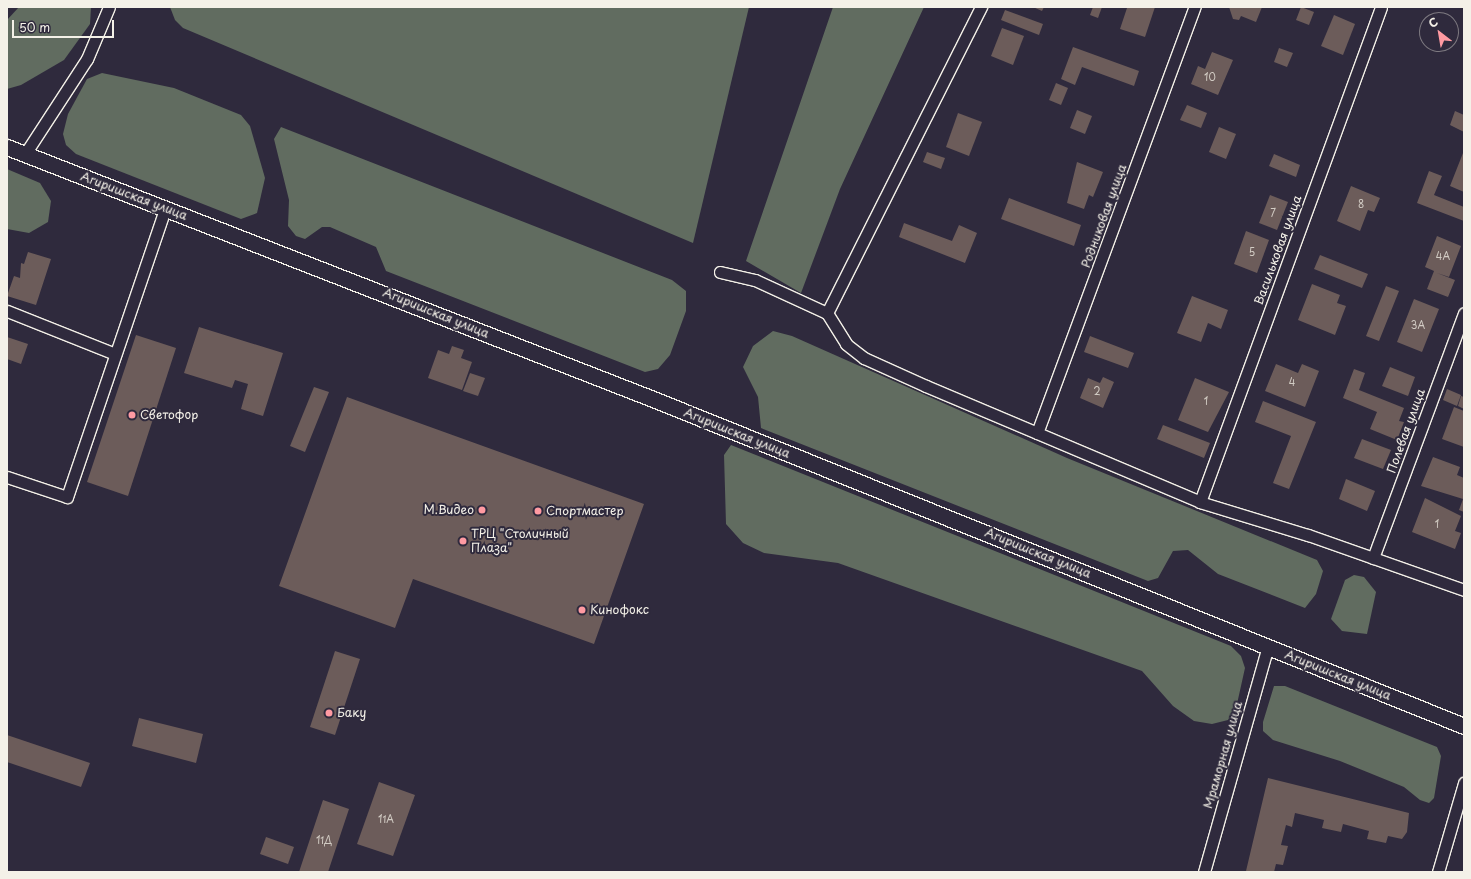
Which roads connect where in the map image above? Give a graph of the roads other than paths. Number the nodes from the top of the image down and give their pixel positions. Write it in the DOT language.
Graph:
graph roads {
  1 [pos="109,7"];
  2 [pos="981,7"];
  3 [pos="1195,7"];
  4 [pos="1381,7"];
  5 [pos="7,147"];
  6 [pos="25,154"];
  7 [pos="165,209"];
  8 [pos="720,272"];
  9 [pos="7,311"];
  10 [pos="827,313"];
  11 [pos="1464,313"];
  12 [pos="115,354"];
  13 [pos="1037,433"];
  14 [pos="7,477"];
  15 [pos="1200,502"];
  16 [pos="1373,558"];
  17 [pos="1464,590"];
  18 [pos="1268,646"];
  19 [pos="1464,726"];
  20 [pos="1464,783"];
  21 [pos="1204,872"];
  22 [pos="1438,872"];
  1 -- 6 [label="street"];
  2 -- 10 [label="street"];
  3 -- 13 [label="street, Родниковая улица"];
  4 -- 15 [label="street, Васильковая улица"];
  5 -- 6 [label="street, Агиришская улица"];
  6 -- 7 [label="street, Агиришская улица"];
  7 -- 12 [label="street"];
  7 -- 18 [label="street, Агиришская улица"];
  8 -- 10 [label="street"];
  9 -- 12 [label="street"];
  10 -- 13 [label="street"];
  11 -- 16 [label="street, Полевая улица"];
  12 -- 14 [label="street"];
  13 -- 15 [label="street"];
  15 -- 16 [label="street"];
  16 -- 17 [label="street"];
  18 -- 19 [label="street, Агиришская улица"];
  18 -- 21 [label="street, Мраморная улица"];
  20 -- 22 [label="street"];
}
